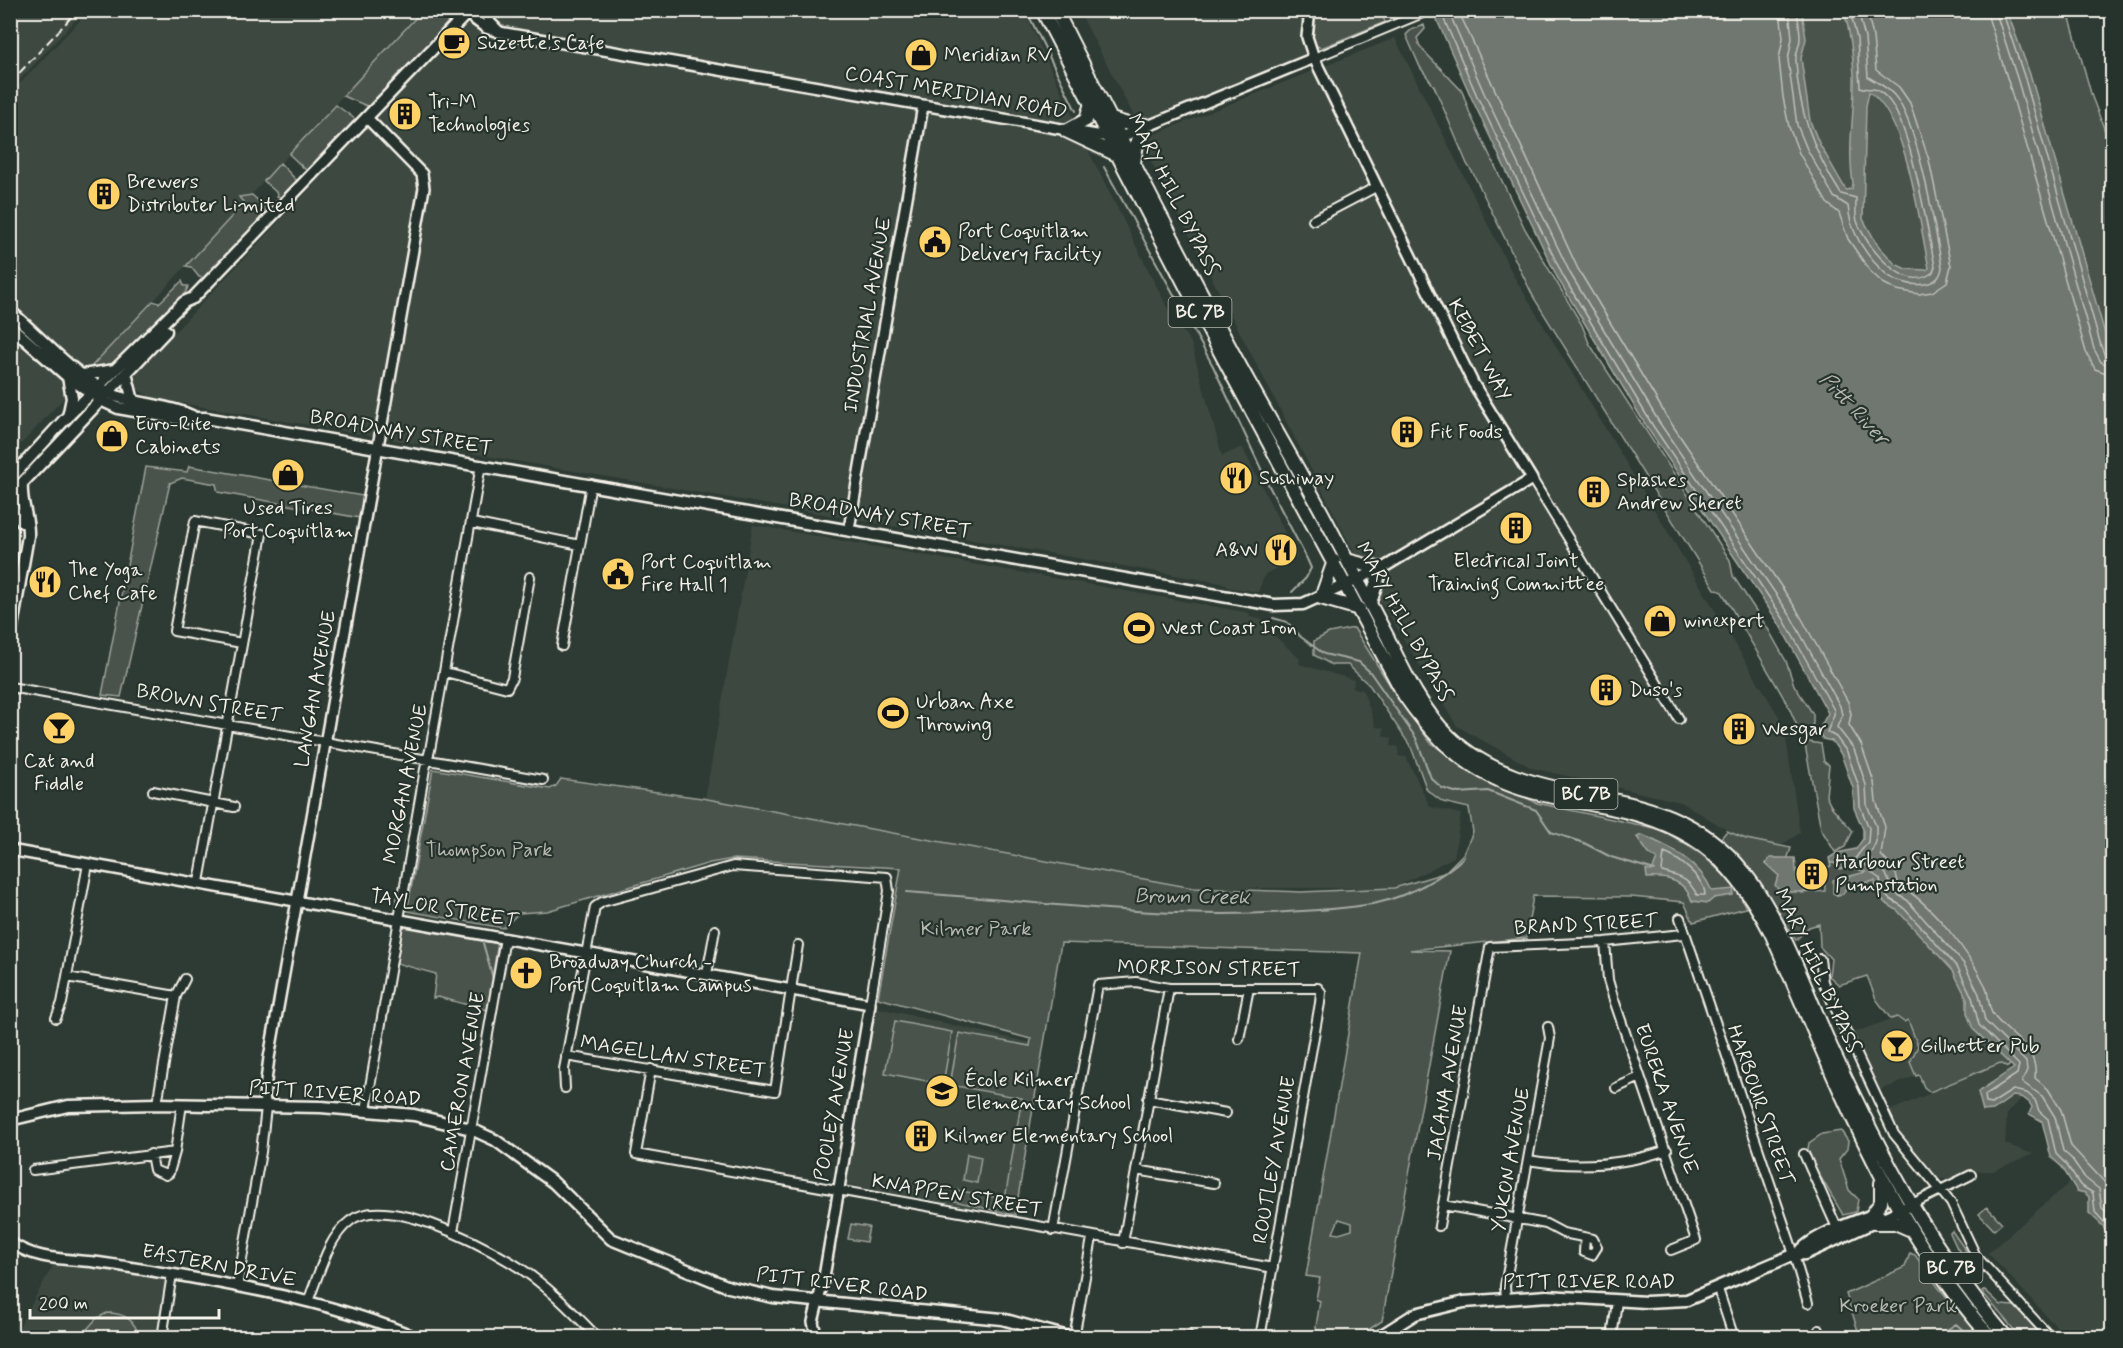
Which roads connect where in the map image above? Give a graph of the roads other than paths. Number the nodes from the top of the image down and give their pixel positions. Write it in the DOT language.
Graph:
graph roads {
  1 [pos="486,10"];
  2 [pos="1042,10"];
  3 [pos="1056,10"];
  4 [pos="1310,10"];
  5 [pos="469,12"];
  6 [pos="1425,12"];
  7 [pos="499,32"];
  8 [pos="1314,58"];
  9 [pos="1091,103"];
  10 [pos="923,106"];
  11 [pos="368,119"];
  12 [pos="1112,119"];
  13 [pos="1146,125"];
  14 [pos="1066,131"];
  15 [pos="1114,137"];
  16 [pos="1118,156"];
  17 [pos="1134,163"];
  18 [pos="1376,187"];
  19 [pos="1313,220"];
  20 [pos="10,311"];
  21 [pos="10,326"];
  22 [pos="121,372"];
  23 [pos="83,375"];
  24 [pos="68,377"];
  25 [pos="99,393"];
  26 [pos="133,400"];
  27 [pos="118,408"];
  28 [pos="87,413"];
  29 [pos="193,416"];
  30 [pos="68,417"];
  31 [pos="379,448"];
  32 [pos="481,465"];
  33 [pos="14,478"];
  34 [pos="1532,479"];
  35 [pos="591,484"];
  36 [pos="10,495"];
  37 [pos="10,504"];
  38 [pos="16,519"];
  39 [pos="472,523"];
  40 [pos="849,529"];
  41 [pos="28,536"];
  42 [pos="580,545"];
  43 [pos="1347,560"];
  44 [pos="1334,561"];
  45 [pos="1381,569"];
  46 [pos="530,576"];
  47 [pos="1358,579"];
  48 [pos="1346,585"];
  49 [pos="1321,598"];
  50 [pos="1365,606"];
  51 [pos="10,638"];
  52 [pos="242,644"];
  53 [pos="562,646"];
  54 [pos="445,672"];
  55 [pos="10,687"];
  56 [pos="1679,719"];
  57 [pos="227,724"];
  58 [pos="325,742"];
  59 [pos="427,760"];
  60 [pos="543,780"];
  61 [pos="153,791"];
  62 [pos="212,802"];
  63 [pos="234,807"];
  64 [pos="10,850"];
  65 [pos="88,864"];
  66 [pos="199,882"];
  67 [pos="296,901"];
  68 [pos="1680,918"];
  69 [pos="399,919"];
  70 [pos="715,930"];
  71 [pos="1683,934"];
  72 [pos="505,938"];
  73 [pos="1605,942"];
  74 [pos="798,945"];
  75 [pos="1490,947"];
  76 [pos="585,952"];
  77 [pos="1820,959"];
  78 [pos="707,974"];
  79 [pos="67,977"];
  80 [pos="185,979"];
  81 [pos="1249,987"];
  82 [pos="1169,988"];
  83 [pos="1319,989"];
  84 [pos="792,990"];
  85 [pos="176,996"];
  86 [pos="870,1004"];
  87 [pos="56,1018"];
  88 [pos="1548,1028"];
  89 [pos="1239,1039"];
  90 [pos="566,1056"];
  91 [pos="651,1069"];
  92 [pos="1640,1077"];
  93 [pos="565,1088"];
  94 [pos="1616,1088"];
  95 [pos="1148,1099"];
  96 [pos="158,1104"];
  97 [pos="182,1104"];
  98 [pos="266,1107"];
  99 [pos="366,1110"];
  100 [pos="1226,1113"];
  101 [pos="10,1120"];
  102 [pos="471,1129"];
  103 [pos="1666,1150"];
  104 [pos="175,1152"];
  105 [pos="1804,1154"];
  106 [pos="152,1155"];
  107 [pos="1528,1160"];
  108 [pos="33,1170"];
  109 [pos="1136,1170"];
  110 [pos="1971,1175"];
  111 [pos="1881,1179"];
  112 [pos="1214,1184"];
  113 [pos="1940,1190"];
  114 [pos="838,1191"];
  115 [pos="1443,1205"];
  116 [pos="1902,1207"];
  117 [pos="1517,1219"];
  118 [pos="1872,1219"];
  119 [pos="1439,1226"];
  120 [pos="1053,1230"];
  121 [pos="1911,1230"];
  122 [pos="453,1232"];
  123 [pos="1837,1235"];
  124 [pos="1092,1238"];
  125 [pos="1585,1238"];
  126 [pos="10,1242"];
  127 [pos="1124,1243"];
  128 [pos="1671,1250"];
  129 [pos="1796,1254"];
  130 [pos="1272,1268"];
  131 [pos="172,1274"];
  132 [pos="237,1287"];
  133 [pos="1718,1289"];
  134 [pos="1506,1298"];
  135 [pos="308,1301"];
  136 [pos="1617,1301"];
  137 [pos="818,1302"];
  138 [pos="1808,1303"];
  139 [pos="162,1338"];
  140 [pos="418,1338"];
  141 [pos="598,1338"];
  142 [pos="818,1338"];
  143 [pos="1073,1338"];
  144 [pos="1260,1338"];
  145 [pos="1377,1338"];
  146 [pos="1611,1338"];
  147 [pos="1734,1338"];
  148 [pos="1991,1338"];
  149 [pos="2007,1338"];
  150 [pos="2052,1338"];
  1 -- 7 [label="main road"];
  2 -- 9 [label="highway, MARY HILL BYPASS / BC 7B"];
  3 -- 12 [label="highway, MARY HILL BYPASS / BC 7B"];
  4 -- 8 [label="street, KEBET WAY"];
  5 -- 7 [label="street, COAST MERIDIAN ROAD"];
  5 -- 11 [label="main road"];
  6 -- 8 [label="street"];
  7 -- 10 [label="street, COAST MERIDIAN ROAD"];
  8 -- 13 [label="street"];
  8 -- 18 [label="street, KEBET WAY"];
  9 -- 14 [label="highway"];
  9 -- 15 [label="highway, MARY HILL BYPASS / BC 7B"];
  10 -- 14 [label="street, COAST MERIDIAN ROAD"];
  10 -- 40 [label="street, INDUSTRIAL AVENUE"];
  11 -- 22 [label="main road"];
  11 -- 31 [label="street, LANGAN AVENUE"];
  12 -- 13 [label="highway"];
  12 -- 15 [label="highway, MARY HILL BYPASS / BC 7B"];
  13 -- 15 [label="street"];
  13 -- 17 [label="highway"];
  14 -- 15 [label="street, COAST MERIDIAN ROAD"];
  14 -- 16 [label="highway"];
  15 -- 16 [label="highway, MARY HILL BYPASS / BC 7B"];
  15 -- 17 [label="highway, MARY HILL BYPASS / BC 7B"];
  16 -- 44 [label="highway, MARY HILL BYPASS / BC 7B"];
  17 -- 43 [label="highway, MARY HILL BYPASS / BC 7B"];
  18 -- 19 [label="street"];
  18 -- 34 [label="street, KEBET WAY"];
  20 -- 23 [label="main road"];
  21 -- 24 [label="main road"];
  22 -- 23 [label="main road"];
  22 -- 25 [label="main road"];
  22 -- 26 [label="main road"];
  23 -- 25 [label="main road"];
  24 -- 25 [label="main road"];
  24 -- 30 [label="main road"];
  25 -- 26 [label="main road, BROADWAY STREET"];
  25 -- 27 [label="main road, BROADWAY STREET"];
  25 -- 28 [label="main road"];
  25 -- 30 [label="main road"];
  26 -- 29 [label="main road, BROADWAY STREET"];
  27 -- 28 [label="main road"];
  27 -- 29 [label="main road, BROADWAY STREET"];
  28 -- 33 [label="main road"];
  29 -- 31 [label="main road, BROADWAY STREET"];
  30 -- 33 [label="main road"];
  31 -- 32 [label="main road, BROADWAY STREET"];
  31 -- 58 [label="street, LANGAN AVENUE"];
  32 -- 35 [label="main road, BROADWAY STREET"];
  32 -- 39 [label="street, MORGAN AVENUE"];
  33 -- 36 [label="main road"];
  33 -- 41 [label="main road"];
  34 -- 45 [label="street, BROADWAY STREET"];
  34 -- 56 [label="street, KEBET WAY"];
  35 -- 40 [label="main road, BROADWAY STREET"];
  35 -- 42 [label="street"];
  37 -- 38 [label="main road"];
  38 -- 41 [label="main road"];
  39 -- 42 [label="street"];
  39 -- 54 [label="street, MORGAN AVENUE"];
  40 -- 49 [label="main road, BROADWAY STREET"];
  41 -- 51 [label="main road"];
  42 -- 53 [label="street"];
  43 -- 45 [label="highway"];
  43 -- 47 [label="highway, MARY HILL BYPASS / BC 7B"];
  44 -- 48 [label="highway, MARY HILL BYPASS / BC 7B"];
  44 -- 49 [label="highway"];
  45 -- 47 [label="street, BROADWAY STREET"];
  45 -- 50 [label="highway"];
  46 -- 54 [label="street"];
  47 -- 48 [label="main road, BROADWAY STREET"];
  47 -- 50 [label="highway, MARY HILL BYPASS / BC 7B"];
  48 -- 49 [label="main road, BROADWAY STREET"];
  48 -- 50 [label="highway, MARY HILL BYPASS / BC 7B"];
  49 -- 50 [label="highway"];
  50 -- 111 [label="highway, MARY HILL BYPASS / BC 7B"];
  50 -- 116 [label="highway, MARY HILL BYPASS / BC 7B"];
  52 -- 52 [label="street"];
  52 -- 57 [label="street"];
  54 -- 59 [label="street, MORGAN AVENUE"];
  55 -- 57 [label="street, BROWN STREET"];
  57 -- 58 [label="street, BROWN STREET"];
  57 -- 62 [label="street"];
  58 -- 59 [label="street, BROWN STREET"];
  58 -- 67 [label="street, LANGAN AVENUE"];
  59 -- 60 [label="street, BROWN STREET"];
  59 -- 69 [label="street, MORGAN AVENUE"];
  61 -- 62 [label="street"];
  62 -- 63 [label="street"];
  62 -- 66 [label="street"];
  64 -- 65 [label="street, TAYLOR STREET"];
  65 -- 66 [label="street, TAYLOR STREET"];
  65 -- 79 [label="street"];
  66 -- 67 [label="street, TAYLOR STREET"];
  67 -- 69 [label="street, TAYLOR STREET"];
  67 -- 98 [label="street, LANGAN AVENUE"];
  68 -- 71 [label="street, HARBOUR STREET"];
  69 -- 72 [label="street, TAYLOR STREET"];
  69 -- 99 [label="street, MORGAN AVENUE"];
  70 -- 78 [label="street"];
  71 -- 73 [label="street, BRAND STREET"];
  71 -- 129 [label="street, HARBOUR STREET"];
  72 -- 76 [label="street, TAYLOR STREET"];
  72 -- 102 [label="street, CAMERON AVENUE"];
  73 -- 75 [label="street, BRAND STREET"];
  73 -- 92 [label="street, EUREKA AVENUE"];
  74 -- 84 [label="street"];
  75 -- 115 [label="street, JACANA AVENUE"];
  76 -- 78 [label="street, TAYLOR STREET"];
  76 -- 86 [label="street, POOLEY AVENUE"];
  76 -- 90 [label="street"];
  77 -- 113 [label="street"];
  78 -- 84 [label="street, TAYLOR STREET"];
  79 -- 85 [label="street"];
  79 -- 87 [label="street"];
  80 -- 85 [label="street"];
  81 -- 82 [label="street, MORRISON STREET"];
  81 -- 83 [label="street, MORRISON STREET"];
  81 -- 89 [label="street"];
  82 -- 95 [label="street"];
  82 -- 120 [label="street, MORRISON STREET"];
  83 -- 130 [label="street, ROUTLEY AVENUE"];
  84 -- 86 [label="street, TAYLOR STREET"];
  84 -- 91 [label="street, MAGELLAN STREET"];
  85 -- 96 [label="street"];
  86 -- 114 [label="street, POOLEY AVENUE"];
  88 -- 107 [label="street, YUKON AVENUE"];
  90 -- 91 [label="street, MAGELLAN STREET"];
  90 -- 93 [label="street"];
  91 -- 114 [label="street, KNAPPEN STREET"];
  92 -- 94 [label="street"];
  92 -- 103 [label="street, EUREKA AVENUE"];
  95 -- 100 [label="street"];
  95 -- 109 [label="street"];
  96 -- 97 [label="main road, PITT RIVER ROAD"];
  96 -- 101 [label="main road, PITT RIVER ROAD"];
  97 -- 98 [label="main road, PITT RIVER ROAD"];
  97 -- 104 [label="street"];
  98 -- 99 [label="main road, PITT RIVER ROAD"];
  98 -- 132 [label="street, LANGAN AVENUE"];
  99 -- 102 [label="main road, PITT RIVER ROAD"];
  102 -- 122 [label="street, CAMERON AVENUE"];
  102 -- 137 [label="main road, PITT RIVER ROAD"];
  103 -- 107 [label="street"];
  103 -- 128 [label="street, EUREKA AVENUE"];
  104 -- 106 [label="street"];
  104 -- 106 [label="street"];
  105 -- 123 [label="street"];
  106 -- 108 [label="street"];
  107 -- 117 [label="street, YUKON AVENUE"];
  109 -- 112 [label="street"];
  109 -- 127 [label="street"];
  110 -- 113 [label="street, PITT RIVER ROAD"];
  111 -- 116 [label="highway, MARY HILL BYPASS / BC 7B"];
  111 -- 118 [label="highway"];
  113 -- 116 [label="street, PITT RIVER ROAD"];
  113 -- 150 [label="street"];
  114 -- 120 [label="street, KNAPPEN STREET"];
  114 -- 137 [label="street, POOLEY AVENUE"];
  115 -- 117 [label="street"];
  115 -- 119 [label="street, JACANA AVENUE"];
  116 -- 118 [label="main road, PITT RIVER ROAD"];
  116 -- 121 [label="highway, MARY HILL BYPASS / BC 7B"];
  116 -- 149 [label="highway, MARY HILL BYPASS / BC 7B"];
  117 -- 125 [label="street"];
  117 -- 134 [label="street, YUKON AVENUE"];
  118 -- 121 [label="highway"];
  118 -- 123 [label="main road, PITT RIVER ROAD"];
  120 -- 124 [label="street, KNAPPEN STREET"];
  121 -- 148 [label="highway, MARY HILL BYPASS / BC 7B"];
  122 -- 135 [label="street"];
  122 -- 141 [label="street"];
  123 -- 129 [label="main road, PITT RIVER ROAD"];
  124 -- 127 [label="street, KNAPPEN STREET"];
  124 -- 143 [label="street"];
  126 -- 131 [label="street, EASTERN DRIVE"];
  127 -- 130 [label="street, KNAPPEN STREET"];
  129 -- 133 [label="main road, PITT RIVER ROAD"];
  129 -- 138 [label="street, HARBOUR STREET"];
  130 -- 144 [label="street, ROUTLEY AVENUE"];
  131 -- 132 [label="street, EASTERN DRIVE"];
  131 -- 139 [label="street"];
  132 -- 135 [label="street, EASTERN DRIVE"];
  133 -- 136 [label="main road, PITT RIVER ROAD"];
  133 -- 147 [label="street"];
  134 -- 136 [label="main road, PITT RIVER ROAD"];
  134 -- 145 [label="main road, PITT RIVER ROAD"];
  135 -- 140 [label="street, EASTERN DRIVE"];
  136 -- 146 [label="street"];
  137 -- 142 [label="street, POOLEY AVENUE"];
  137 -- 143 [label="main road, PITT RIVER ROAD"];
}
